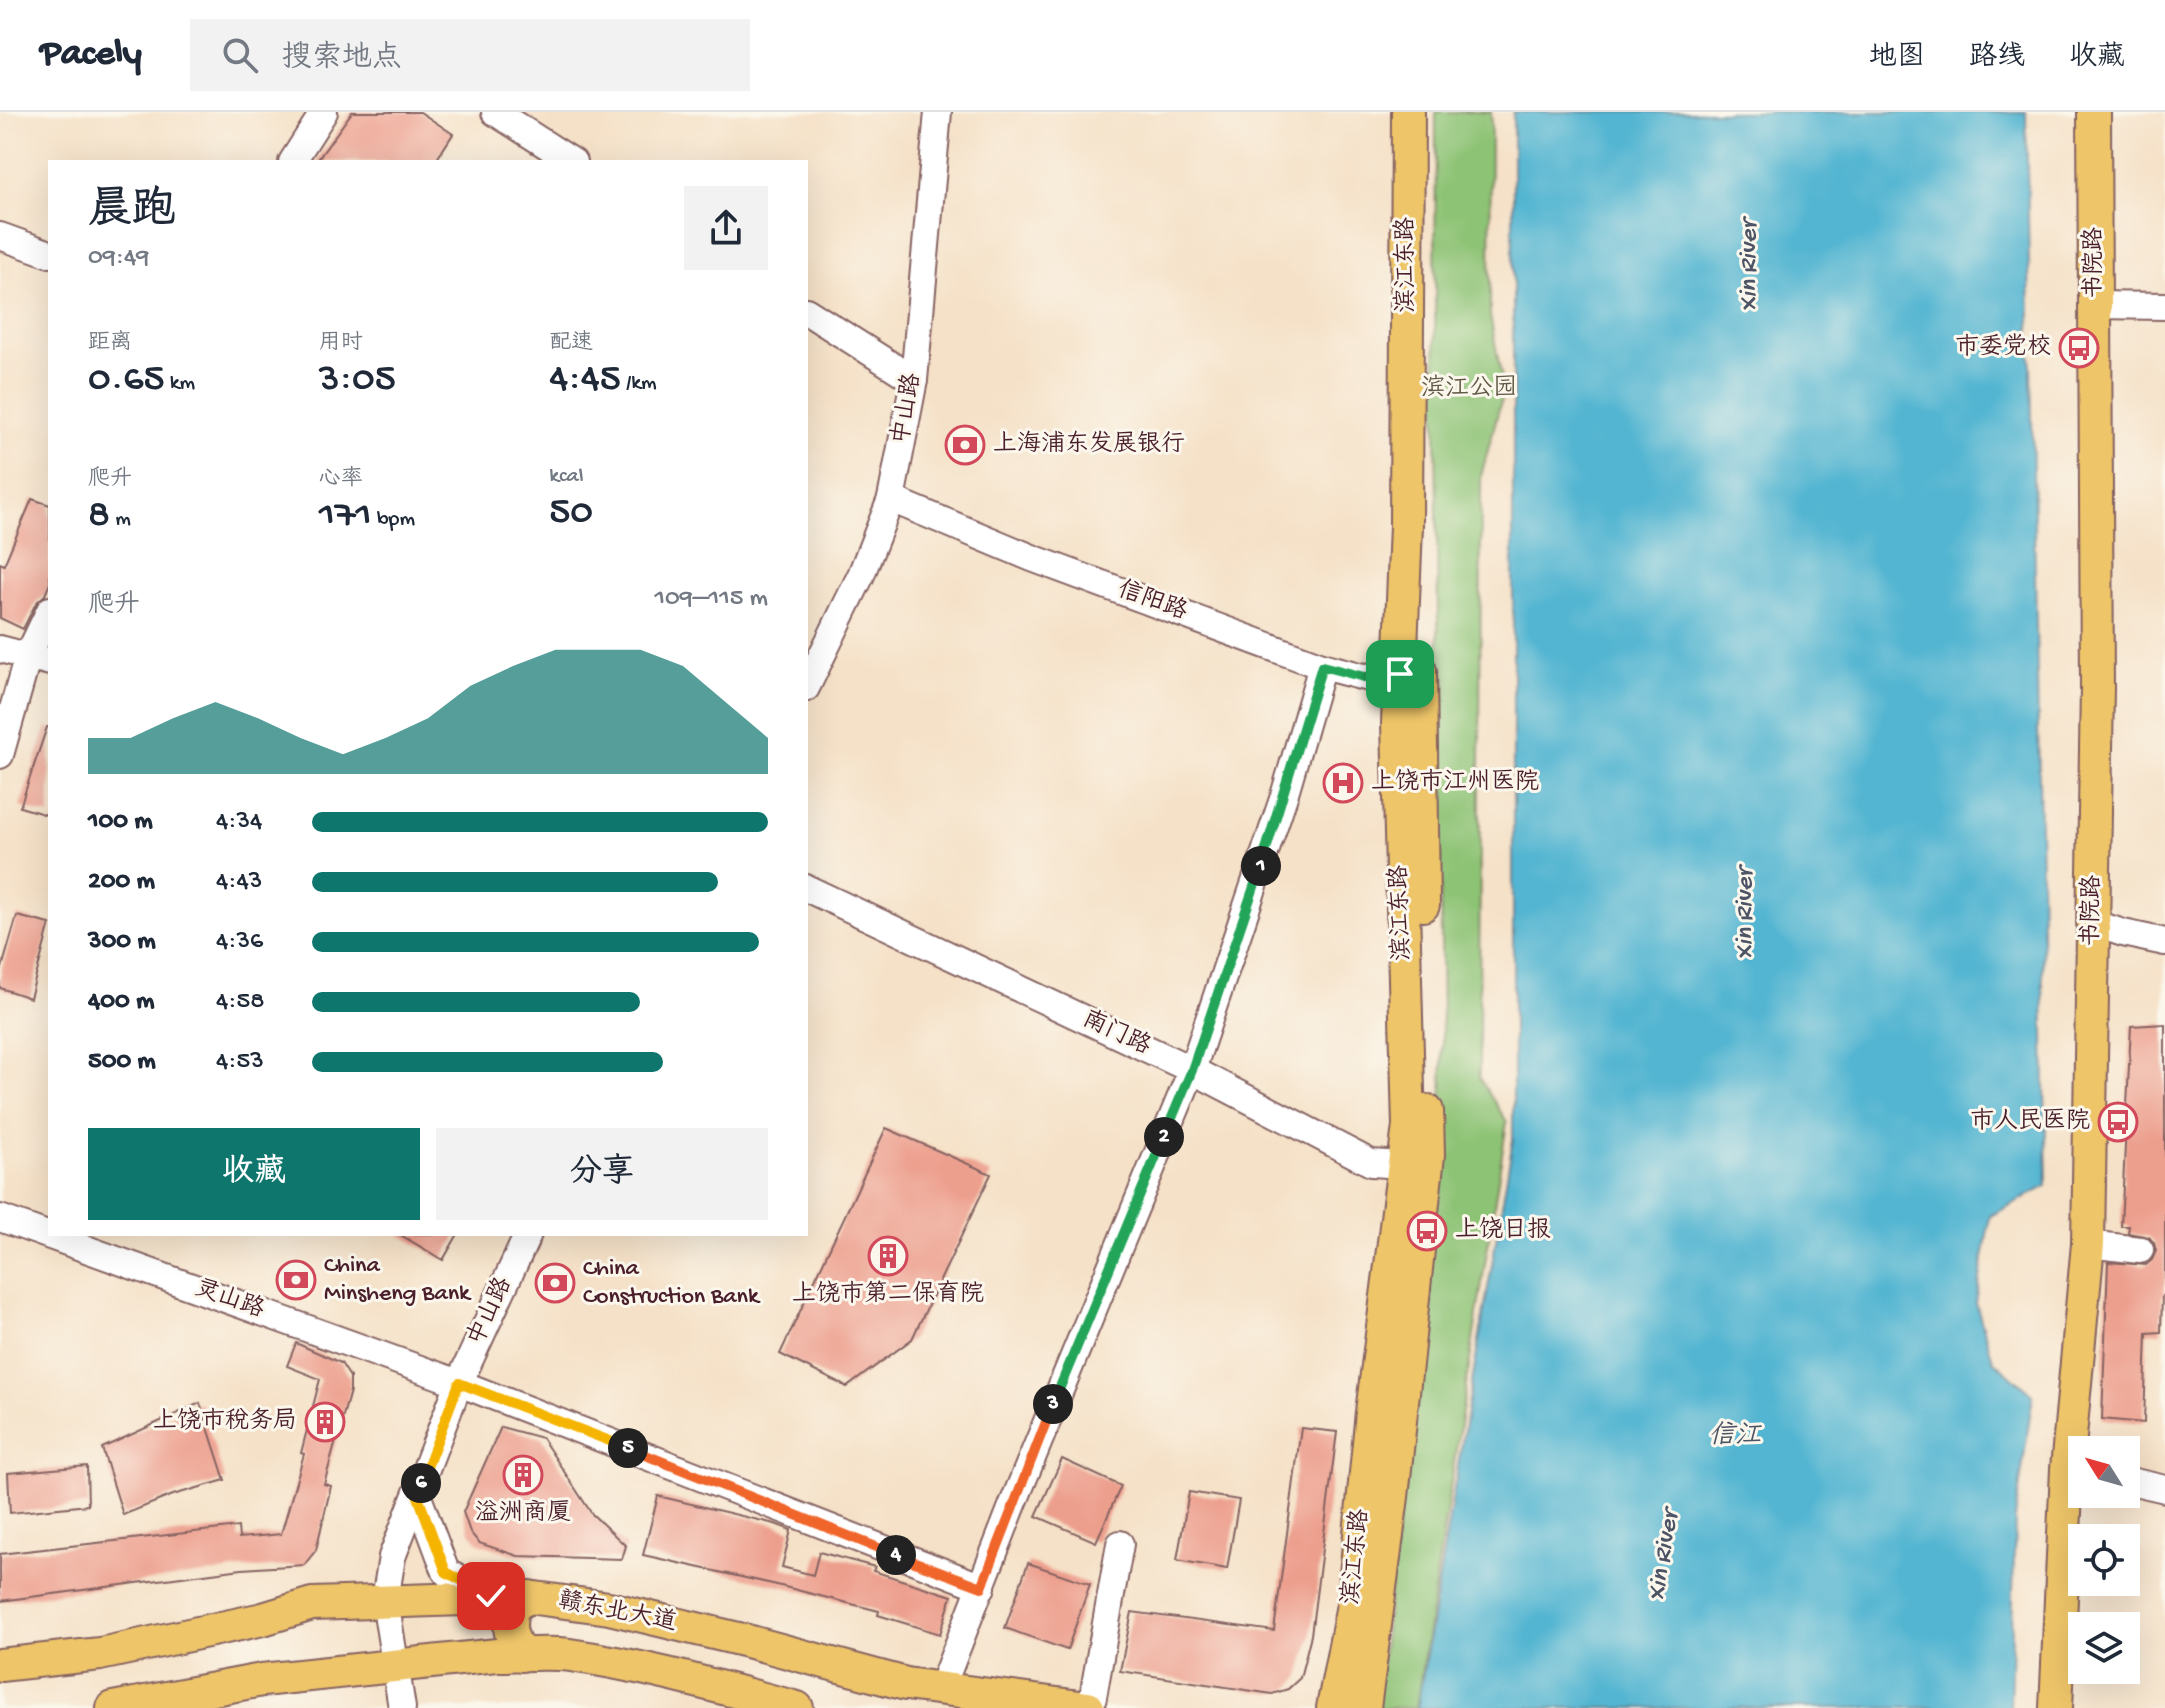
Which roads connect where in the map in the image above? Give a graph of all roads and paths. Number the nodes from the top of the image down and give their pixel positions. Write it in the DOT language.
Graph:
graph roads {
  1 [pos="324,112"];
  2 [pos="495,112"];
  3 [pos="938,112"];
  4 [pos="1408,112"];
  5 [pos="1423,112"];
  6 [pos="2094,112"];
  7 [pos="293,160"];
  8 [pos="570,160"];
  9 [pos="0,236"];
  10 [pos="48,253"];
  11 [pos="2095,305"];
  12 [pos="2165,306"];
  13 [pos="808,312"];
  14 [pos="914,380"];
  15 [pos="891,499"];
  16 [pos="48,619"];
  17 [pos="0,649"];
  18 [pos="39,659"];
  19 [pos="1322,666"];
  20 [pos="1410,674"];
  21 [pos="808,684"];
  22 [pos="0,755"];
  23 [pos="808,889"];
  24 [pos="2093,923"];
  25 [pos="2165,942"];
  26 [pos="1192,1070"];
  27 [pos="1415,1163"];
  28 [pos="0,1218"];
  29 [pos="48,1235"];
  30 [pos="50,1236"];
  31 [pos="527,1236"];
  32 [pos="2088,1244"];
  33 [pos="2140,1250"];
  34 [pos="459,1383"];
  35 [pos="2076,1436"];
  36 [pos="2140,1483"];
  37 [pos="2165,1489"];
  38 [pos="417,1494"];
  39 [pos="2071,1508"];
  40 [pos="1120,1544"];
  41 [pos="982,1587"];
  42 [pos="491,1596"];
  43 [pos="528,1597"];
  44 [pos="385,1600"];
  45 [pos="522,1655"];
  46 [pos="0,1665"];
  47 [pos="396,1665"];
  48 [pos="941,1689"];
  49 [pos="113,1708"];
  50 [pos="402,1708"];
  51 [pos="797,1708"];
  52 [pos="1090,1708"];
  53 [pos="1333,1708"];
  54 [pos="1364,1708"];
  55 [pos="2056,1708"];
  1 -- 7 [label="street"];
  2 -- 8 [label="street"];
  3 -- 14 [label="street, 中山路"];
  4 -- 20 [label="main road, 滨江东路"];
  5 -- 20 [label="main road, 滨江东路"];
  6 -- 11 [label="main road, 书院路"];
  9 -- 10 [label="street"];
  11 -- 12 [label="street"];
  11 -- 24 [label="main road, 书院路"];
  13 -- 14 [label="street"];
  14 -- 15 [label="street, 中山路"];
  15 -- 19 [label="street, 信阳路"];
  15 -- 21 [label="street, 中山路"];
  16 -- 18 [label="street"];
  17 -- 18 [label="street"];
  18 -- 22 [label="street"];
  19 -- 20 [label="street, 信阳路"];
  19 -- 26 [label="street"];
  20 -- 27 [label="main road, 滨江东路"];
  23 -- 26 [label="street, 南门路"];
  24 -- 25 [label="street"];
  24 -- 32 [label="main road, 书院路"];
  26 -- 27 [label="street, 南门路"];
  26 -- 41 [label="street"];
  27 -- 53 [label="main road, 滨江东路"];
  27 -- 54 [label="main road, 滨江东路"];
  28 -- 29 [label="street, 灵山路"];
  30 -- 34 [label="street, 灵山路"];
  31 -- 34 [label="street, 中山路"];
  32 -- 33 [label="street"];
  32 -- 35 [label="main road, 书院路"];
  34 -- 38 [label="street, 中山路"];
  34 -- 41 [label="street, 灵山路"];
  36 -- 37 [label="street"];
  38 -- 42 [label="street"];
  38 -- 44 [label="street, 中山路"];
  39 -- 55 [label="main road, 书院路"];
  40 -- 52 [label="street"];
  41 -- 48 [label="street"];
  42 -- 43 [label="main road, 赣东北大道"];
  42 -- 44 [label="main road, 赣东北大道"];
  43 -- 45 [label="main road"];
  43 -- 48 [label="main road, 赣东北大道"];
  44 -- 46 [label="main road, 赣东北大道"];
  44 -- 47 [label="street, 中山路"];
  45 -- 47 [label="main road"];
  45 -- 51 [label="main road"];
  47 -- 49 [label="main road"];
  47 -- 50 [label="street, 中山路"];
  48 -- 52 [label="main road, 赣东北大道"];
}
